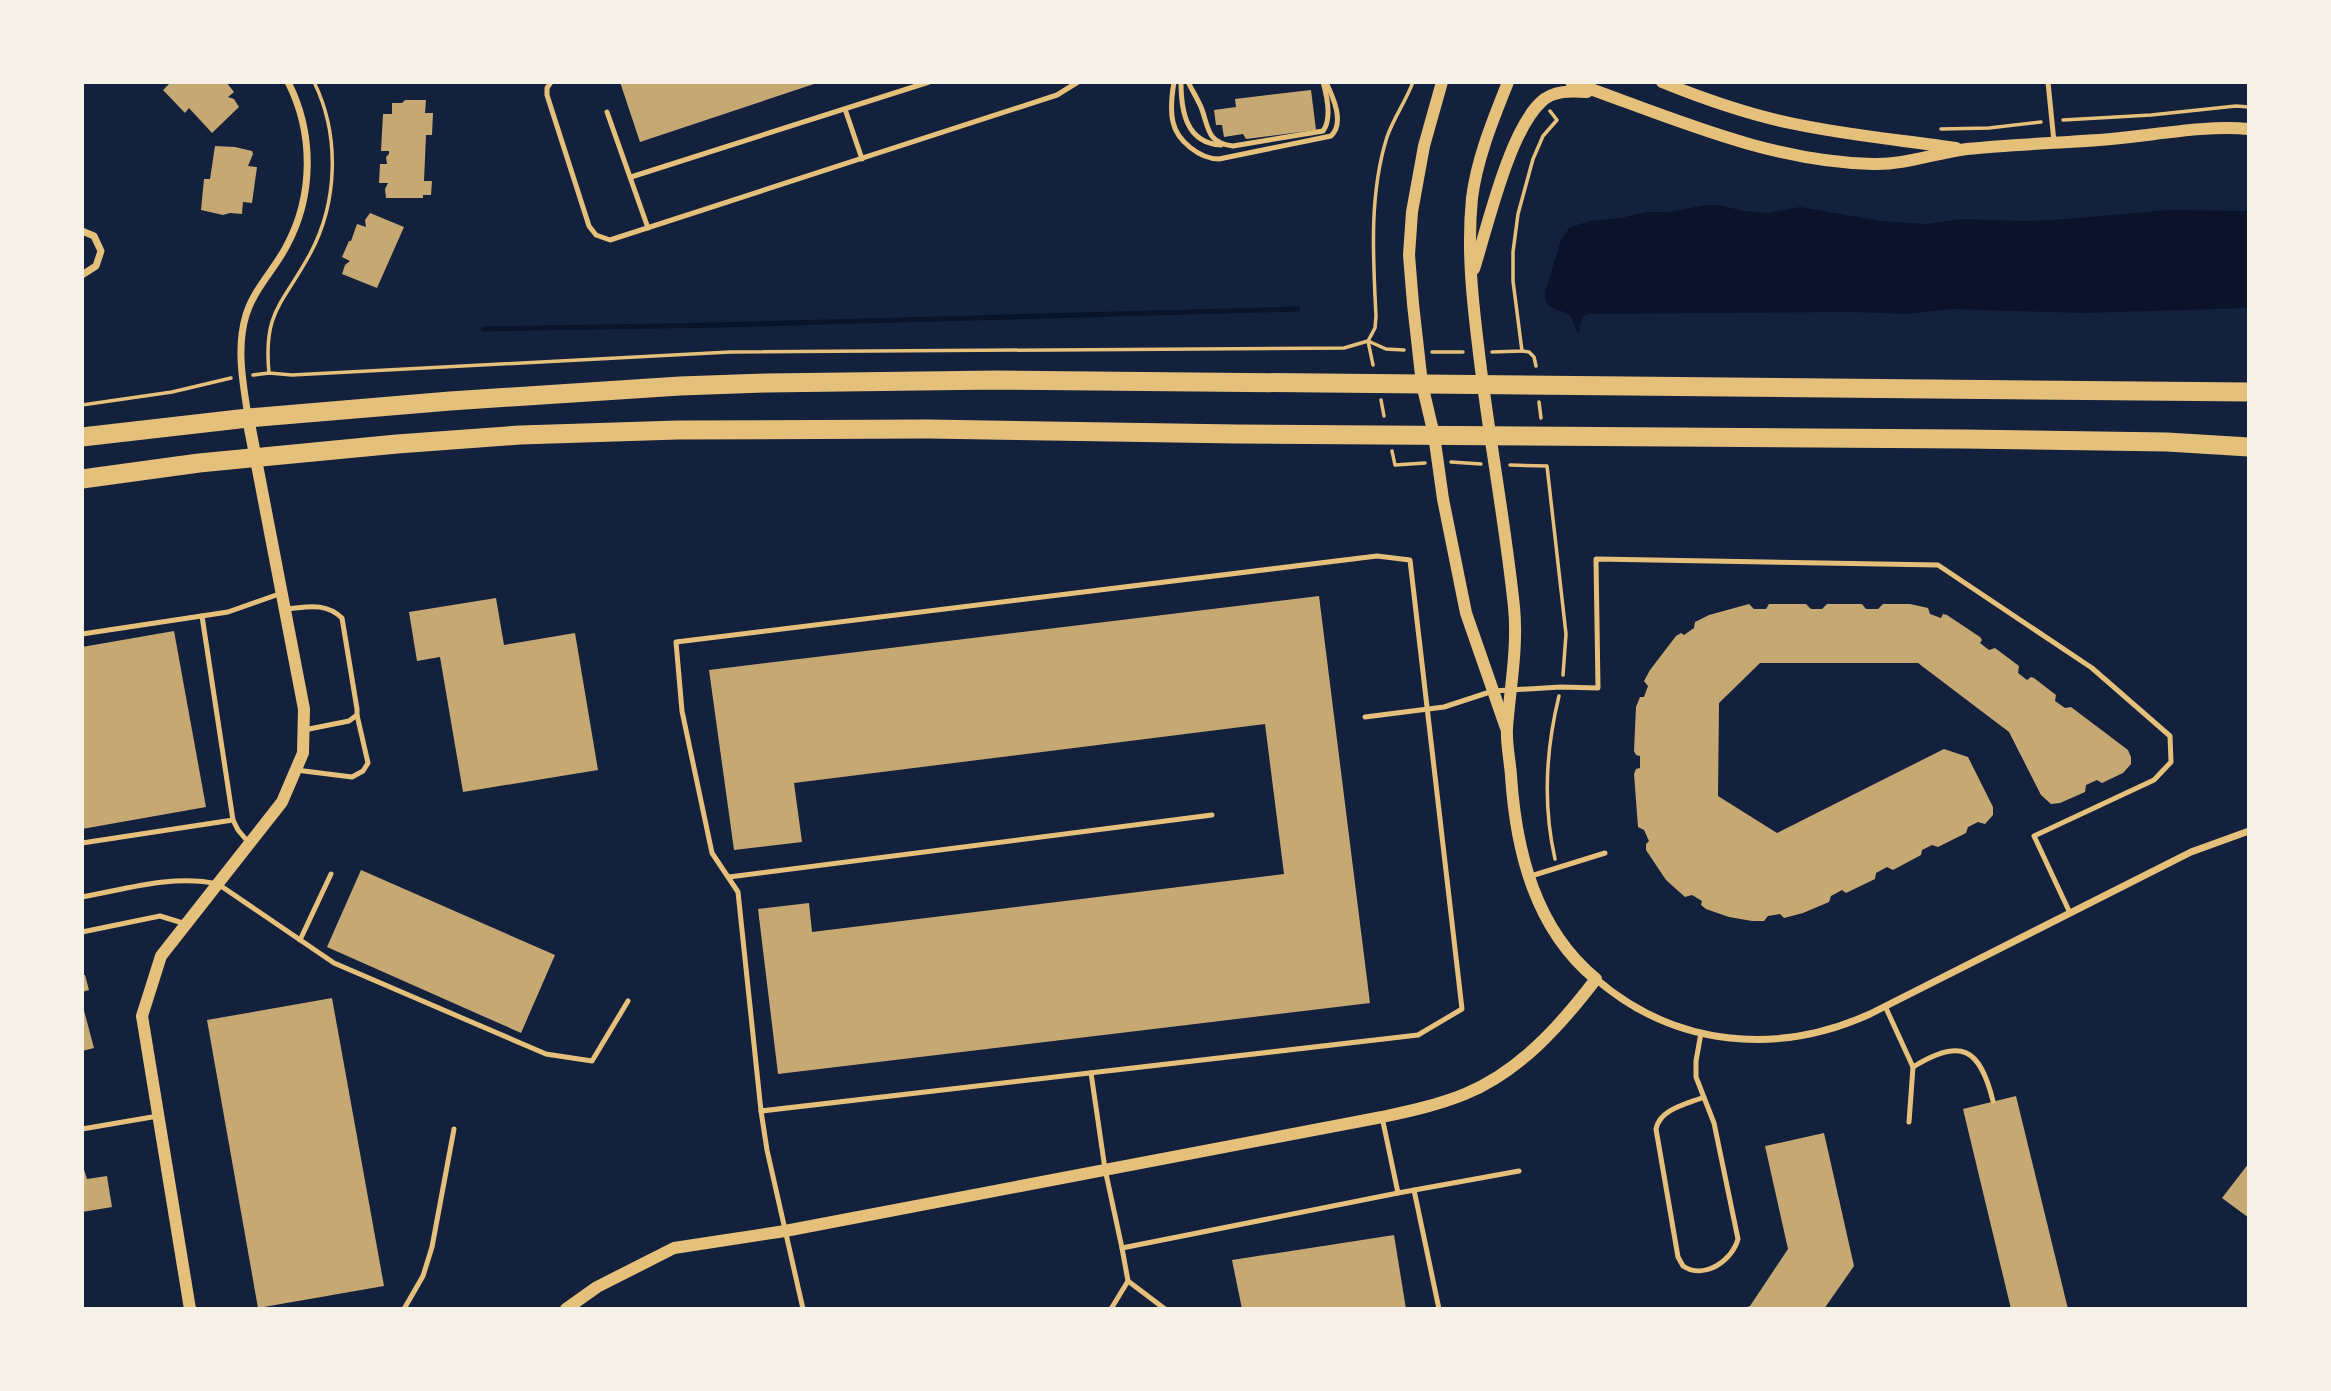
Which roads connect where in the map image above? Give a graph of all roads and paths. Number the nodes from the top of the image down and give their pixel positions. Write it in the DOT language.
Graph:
graph roads {
  1 [pos="288,82"];
  2 [pos="551,82"];
  3 [pos="929,82"];
  4 [pos="1078,82"];
  5 [pos="1174,82"];
  6 [pos="1181,82"];
  7 [pos="1188,82"];
  8 [pos="1324,82"];
  9 [pos="1413,82"];
  10 [pos="1442,82"];
  11 [pos="1508,82"];
  12 [pos="1571,82"];
  13 [pos="1662,82"];
  14 [pos="2048,82"];
  15 [pos="1605,94"];
  16 [pos="1542,100"];
  17 [pos="2249,107"];
  18 [pos="845,109"];
  19 [pos="607,112"];
  20 [pos="2051,121"];
  21 [pos="1940,129"];
  22 [pos="2249,129"];
  23 [pos="2054,144"];
  24 [pos="1227,145"];
  25 [pos="1967,149"];
  26 [pos="862,159"];
  27 [pos="631,177"];
  28 [pos="648,228"];
  29 [pos="82,231"];
  30 [pos="82,275"];
  31 [pos="1470,279"];
  32 [pos="1368,341"];
  33 [pos="1418,352"];
  34 [pos="1479,352"];
  35 [pos="243,376"];
  36 [pos="1422,384"];
  37 [pos="1483,384"];
  38 [pos="2249,392"];
  39 [pos="82,405"];
  40 [pos="248,418"];
  41 [pos="1434,435"];
  42 [pos="1491,436"];
  43 [pos="82,437"];
  44 [pos="2249,447"];
  45 [pos="257,457"];
  46 [pos="82,479"];
  47 [pos="282,593"];
  48 [pos="286,609"];
  49 [pos="202,616"];
  50 [pos="82,634"];
  51 [pos="1511,690"];
  52 [pos="1493,691"];
  53 [pos="1428,709"];
  54 [pos="357,715"];
  55 [pos="1365,717"];
  56 [pos="304,730"];
  57 [pos="1507,732"];
  58 [pos="296,770"];
  59 [pos="1212,815"];
  60 [pos="233,820"];
  61 [pos="2249,831"];
  62 [pos="82,843"];
  63 [pos="250,843"];
  64 [pos="1605,853"];
  65 [pos="331,874"];
  66 [pos="729,877"];
  67 [pos="1528,877"];
  68 [pos="218,884"];
  69 [pos="82,897"];
  70 [pos="2070,913"];
  71 [pos="186,925"];
  72 [pos="82,932"];
  73 [pos="300,940"];
  74 [pos="1596,979"];
  75 [pos="628,1001"];
  76 [pos="1885,1006"];
  77 [pos="1701,1033"];
  78 [pos="1913,1067"];
  79 [pos="1091,1073"];
  80 [pos="1704,1097"];
  81 [pos="1993,1101"];
  82 [pos="761,1111"];
  83 [pos="158,1116"];
  84 [pos="1382,1116"];
  85 [pos="1909,1122"];
  86 [pos="82,1129"];
  87 [pos="454,1129"];
  88 [pos="1105,1169"];
  89 [pos="1519,1171"];
  90 [pos="1414,1190"];
  91 [pos="1398,1193"];
  92 [pos="785,1231"];
  93 [pos="1122,1248"];
  94 [pos="1128,1281"];
  95 [pos="190,1309"];
  96 [pos="404,1309"];
  97 [pos="566,1309"];
  98 [pos="803,1309"];
  99 [pos="1111,1309"];
  100 [pos="1165,1309"];
  101 [pos="1439,1309"];
  1 -- 35 [label="street"];
  2 -- 28 [label="lane"];
  3 -- 18 [label="lane"];
  4 -- 26 [label="lane"];
  5 -- 8 [label="lane"];
  6 -- 24 [label="lane"];
  7 -- 24 [label="lane"];
  8 -- 24 [label="lane"];
  9 -- 32 [label="path"];
  10 -- 33 [label="street"];
  11 -- 31 [label="street"];
  12 -- 15 [label="street"];
  13 -- 25 [label="street"];
  14 -- 20 [label="lane"];
  15 -- 16 [label="street"];
  15 -- 25 [label="street"];
  16 -- 31 [label="street"];
  16 -- 34 [label="path"];
  17 -- 20 [label="path"];
  18 -- 26 [label="lane"];
  18 -- 27 [label="lane"];
  19 -- 27 [label="lane"];
  20 -- 21 [label="path"];
  20 -- 23 [label="lane"];
  22 -- 23 [label="street"];
  23 -- 25 [label="street"];
  26 -- 28 [label="lane"];
  27 -- 28 [label="lane"];
  29 -- 30 [label="street"];
  31 -- 34 [label="street"];
  32 -- 33 [label="path"];
  32 -- 35 [label="path"];
  33 -- 34 [label="path"];
  33 -- 36 [label="street"];
  34 -- 37 [label="street"];
  35 -- 39 [label="path"];
  35 -- 40 [label="street"];
  36 -- 37 [label="highway"];
  36 -- 40 [label="highway"];
  36 -- 41 [label="street"];
  37 -- 38 [label="highway"];
  37 -- 42 [label="street"];
  40 -- 43 [label="highway"];
  40 -- 45 [label="street"];
  41 -- 42 [label="highway"];
  41 -- 45 [label="highway"];
  41 -- 52 [label="street"];
  42 -- 44 [label="highway"];
  42 -- 51 [label="street"];
  45 -- 46 [label="highway"];
  45 -- 47 [label="street"];
  47 -- 48 [label="street"];
  47 -- 49 [label="lane"];
  48 -- 54 [label="lane"];
  48 -- 56 [label="street"];
  49 -- 50 [label="lane"];
  49 -- 60 [label="lane"];
  51 -- 52 [label="lane"];
  51 -- 57 [label="street"];
  51 -- 70 [label="lane"];
  52 -- 53 [label="lane"];
  52 -- 57 [label="street"];
  53 -- 55 [label="lane"];
  53 -- 66 [label="lane"];
  53 -- 79 [label="lane"];
  54 -- 56 [label="lane"];
  54 -- 58 [label="lane"];
  56 -- 58 [label="street"];
  57 -- 67 [label="street"];
  58 -- 63 [label="street"];
  59 -- 66 [label="lane"];
  60 -- 62 [label="lane"];
  60 -- 63 [label="lane"];
  61 -- 70 [label="street"];
  63 -- 68 [label="street"];
  64 -- 67 [label="lane"];
  65 -- 73 [label="lane"];
  66 -- 82 [label="lane"];
  67 -- 74 [label="street"];
  68 -- 69 [label="lane"];
  68 -- 71 [label="street"];
  68 -- 73 [label="lane"];
  70 -- 76 [label="street"];
  71 -- 72 [label="lane"];
  71 -- 83 [label="street"];
  73 -- 75 [label="lane"];
  74 -- 77 [label="street"];
  74 -- 84 [label="street"];
  76 -- 77 [label="street"];
  76 -- 78 [label="lane"];
  77 -- 80 [label="lane"];
  78 -- 81 [label="lane"];
  78 -- 85 [label="lane"];
  79 -- 82 [label="lane"];
  79 -- 88 [label="lane"];
  80 -- 80 [label="lane"];
  82 -- 92 [label="lane"];
  83 -- 86 [label="lane"];
  83 -- 95 [label="street"];
  84 -- 88 [label="street"];
  84 -- 91 [label="lane"];
  87 -- 96 [label="lane"];
  88 -- 92 [label="street"];
  88 -- 93 [label="lane"];
  89 -- 90 [label="lane"];
  90 -- 91 [label="lane"];
  90 -- 101 [label="lane"];
  91 -- 93 [label="lane"];
  92 -- 97 [label="street"];
  92 -- 98 [label="lane"];
  93 -- 94 [label="lane"];
  94 -- 99 [label="lane"];
  94 -- 100 [label="lane"];
}
